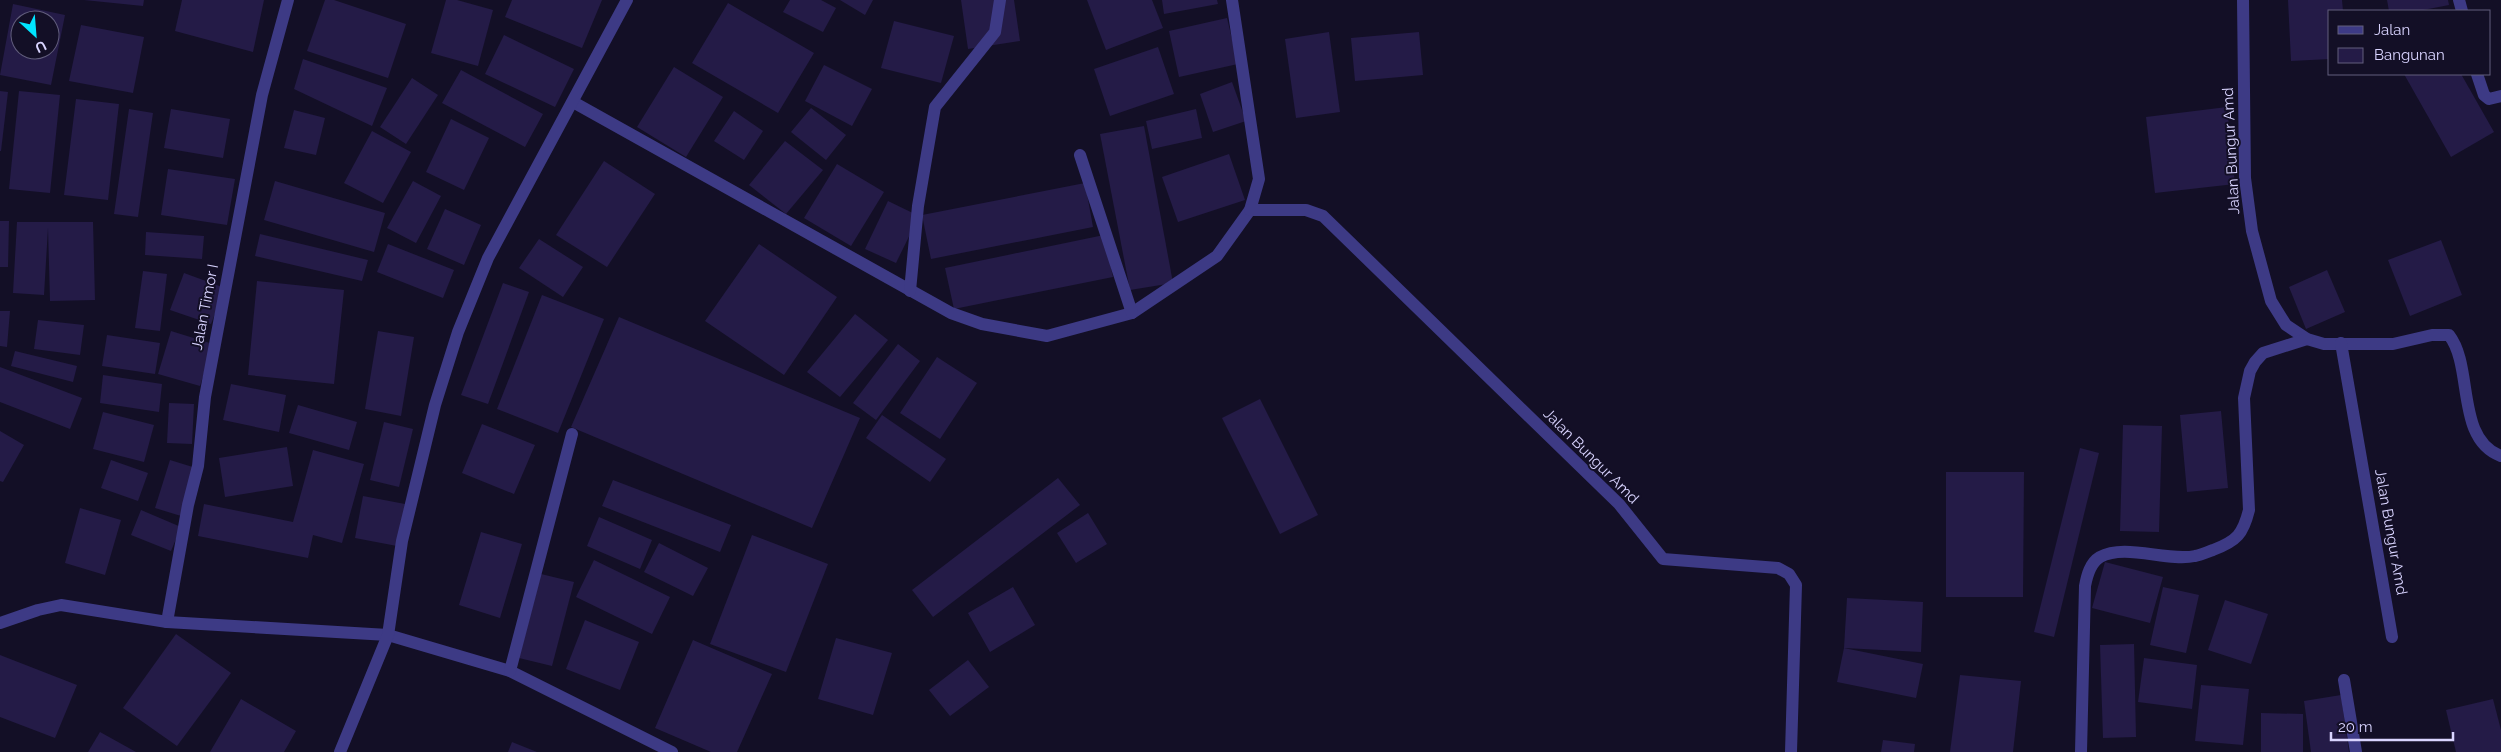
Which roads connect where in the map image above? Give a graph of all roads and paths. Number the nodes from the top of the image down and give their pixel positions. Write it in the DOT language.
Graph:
graph roads {
  1 [pos="288,0"];
  2 [pos="627,0"];
  3 [pos="1000,0"];
  4 [pos="1232,0"];
  5 [pos="2243,0"];
  6 [pos="2477,75"];
  7 [pos="2501,96"];
  8 [pos="573,102"];
  9 [pos="1080,155"];
  10 [pos="1250,210"];
  11 [pos="910,291"];
  12 [pos="1132,312"];
  13 [pos="2307,338"];
  14 [pos="2341,343"];
  15 [pos="572,434"];
  16 [pos="2501,456"];
  17 [pos="167,622"];
  18 [pos="0,623"];
  19 [pos="388,635"];
  20 [pos="2392,637"];
  21 [pos="510,670"];
  22 [pos="2344,680"];
  23 [pos="340,752"];
  24 [pos="672,752"];
  25 [pos="1792,752"];
  26 [pos="2081,752"];
  27 [pos="2356,752"];
  1 -- 17 [label="street, Jalan Timor I"];
  2 -- 8 [label="street"];
  3 -- 11 [label="street"];
  4 -- 10 [label="street"];
  5 -- 13 [label="street, Jalan Bungur Amd"];
  6 -- 7 [label="street"];
  8 -- 11 [label="street"];
  8 -- 19 [label="street"];
  9 -- 12 [label="street"];
  10 -- 12 [label="street"];
  10 -- 25 [label="street, Jalan Bungur Amd"];
  11 -- 12 [label="street"];
  13 -- 14 [label="street, Jalan Bungur Amd"];
  13 -- 26 [label="street"];
  14 -- 16 [label="street, Jalan Bungur Amd"];
  14 -- 20 [label="street, Jalan Bungur Amd"];
  15 -- 21 [label="street"];
  17 -- 18 [label="street"];
  17 -- 19 [label="street"];
  19 -- 21 [label="street"];
  19 -- 23 [label="street"];
  21 -- 24 [label="street"];
  22 -- 27 [label="street"];
}
